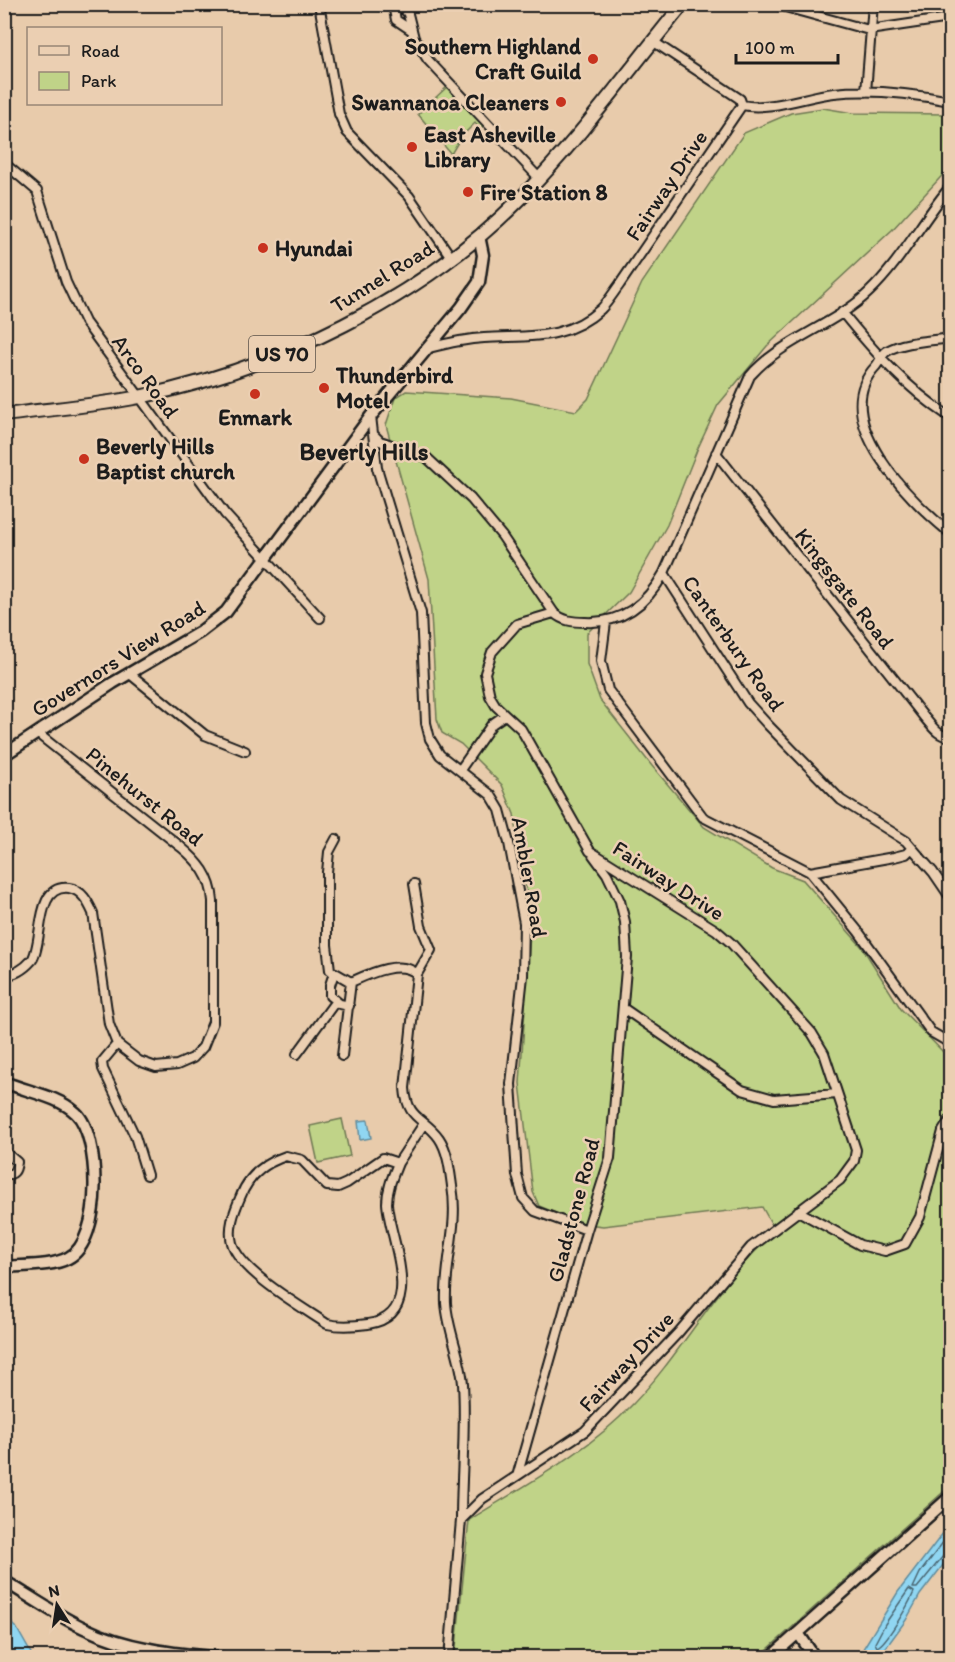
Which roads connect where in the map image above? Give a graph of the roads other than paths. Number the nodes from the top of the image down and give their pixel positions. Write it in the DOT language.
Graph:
graph roads {
  1 [pos="319,4"];
  2 [pos="683,4"];
  3 [pos="774,4"];
  4 [pos="873,4"];
  5 [pos="951,18"];
  6 [pos="411,30"];
  7 [pos="869,30"];
  8 [pos="654,42"];
  9 [pos="866,92"];
  10 [pos="951,101"];
  11 [pos="742,105"];
  12 [pos="4,163"];
  13 [pos="539,178"];
  14 [pos="951,187"];
  15 [pos="479,236"];
  16 [pos="451,257"];
  17 [pos="842,312"];
  18 [pos="951,338"];
  19 [pos="429,348"];
  20 [pos="880,360"];
  21 [pos="139,397"];
  22 [pos="4,415"];
  23 [pos="371,416"];
  24 [pos="951,417"];
  25 [pos="373,434"];
  26 [pos="716,453"];
  27 [pos="951,533"];
  28 [pos="265,560"];
  29 [pos="664,573"];
  30 [pos="554,613"];
  31 [pos="320,618"];
  32 [pos="606,622"];
  33 [pos="130,674"];
  34 [pos="505,715"];
  35 [pos="37,733"];
  36 [pos="951,736"];
  37 [pos="244,751"];
  38 [pos="4,755"];
  39 [pos="460,770"];
  40 [pos="336,839"];
  41 [pos="912,848"];
  42 [pos="590,851"];
  43 [pos="810,872"];
  44 [pos="414,884"];
  45 [pos="951,897"];
  46 [pos="334,973"];
  47 [pos="417,974"];
  48 [pos="4,975"];
  49 [pos="351,982"];
  50 [pos="335,1002"];
  51 [pos="349,1006"];
  52 [pos="623,1008"];
  53 [pos="951,1043"];
  54 [pos="117,1044"];
  55 [pos="297,1054"];
  56 [pos="342,1056"];
  57 [pos="4,1083"];
  58 [pos="837,1094"];
  59 [pos="951,1120"];
  60 [pos="423,1125"];
  61 [pos="4,1151"];
  62 [pos="398,1163"];
  63 [pos="4,1175"];
  64 [pos="147,1175"];
  65 [pos="798,1211"];
  66 [pos="587,1230"];
  67 [pos="4,1267"];
  68 [pos="518,1473"];
  69 [pos="951,1497"];
  70 [pos="461,1520"];
  71 [pos="4,1581"];
  72 [pos="798,1633"];
  73 [pos="223,1658"];
  74 [pos="449,1658"];
  75 [pos="770,1658"];
  76 [pos="815,1658"];
  1 -- 16 [label="street"];
  2 -- 8 [label="main road, Tunnel Road / US 70"];
  3 -- 7 [label="street"];
  4 -- 7 [label="street"];
  5 -- 7 [label="street"];
  6 -- 13 [label="street"];
  7 -- 9 [label="street"];
  8 -- 11 [label="street"];
  8 -- 13 [label="main road, Tunnel Road / US 70"];
  9 -- 10 [label="street"];
  9 -- 11 [label="street"];
  11 -- 19 [label="street, Fairway Drive"];
  12 -- 21 [label="street, Arco Road"];
  13 -- 15 [label="main road, Tunnel Road / US 70"];
  14 -- 17 [label="street"];
  15 -- 16 [label="main road, Tunnel Road / US 70"];
  15 -- 19 [label="street, Governors View Road"];
  16 -- 21 [label="main road, Tunnel Road / US 70"];
  17 -- 20 [label="street"];
  17 -- 26 [label="street"];
  18 -- 20 [label="street"];
  19 -- 23 [label="street, Governors View Road"];
  20 -- 24 [label="street"];
  20 -- 27 [label="street"];
  21 -- 22 [label="main road, Tunnel Road / US 70"];
  21 -- 28 [label="street, Arco Road"];
  23 -- 25 [label="street, Ambler Road"];
  23 -- 28 [label="street, Governors View Road"];
  25 -- 30 [label="street"];
  25 -- 39 [label="street, Ambler Road"];
  26 -- 29 [label="street"];
  26 -- 36 [label="street, Kingsgate Road"];
  28 -- 31 [label="street, Arco Road"];
  28 -- 33 [label="street, Governors View Road"];
  29 -- 32 [label="street"];
  29 -- 41 [label="street, Canterbury Road"];
  30 -- 32 [label="street"];
  30 -- 34 [label="street, Fairway Drive"];
  32 -- 43 [label="street"];
  33 -- 35 [label="street, Governors View Road"];
  33 -- 37 [label="street"];
  34 -- 39 [label="street"];
  34 -- 42 [label="street, Fairway Drive"];
  35 -- 38 [label="street, Governors View Road"];
  35 -- 54 [label="street, Pinehurst Road"];
  39 -- 66 [label="street, Ambler Road"];
  40 -- 46 [label="street"];
  41 -- 43 [label="street"];
  41 -- 45 [label="street, Canterbury Road"];
  42 -- 52 [label="street, Gladstone Road"];
  42 -- 58 [label="street, Fairway Drive"];
  43 -- 53 [label="street"];
  44 -- 47 [label="street"];
  46 -- 49 [label="street"];
  46 -- 50 [label="street"];
  47 -- 49 [label="street"];
  47 -- 60 [label="street"];
  48 -- 54 [label="street"];
  49 -- 51 [label="street"];
  50 -- 51 [label="street"];
  50 -- 55 [label="street"];
  51 -- 56 [label="street"];
  52 -- 58 [label="street"];
  52 -- 66 [label="street, Gladstone Road"];
  54 -- 64 [label="street"];
  57 -- 67 [label="street"];
  58 -- 65 [label="street, Fairway Drive"];
  59 -- 65 [label="street"];
  60 -- 62 [label="street"];
  60 -- 70 [label="street"];
  61 -- 63 [label="street"];
  62 -- 62 [label="street"];
  65 -- 68 [label="street, Fairway Drive"];
  66 -- 68 [label="street, Gladstone Road"];
  68 -- 70 [label="street, Fairway Drive"];
  69 -- 72 [label="street"];
  70 -- 74 [label="street"];
  71 -- 73 [label="street"];
  72 -- 75 [label="street"];
  72 -- 76 [label="street"];
}
